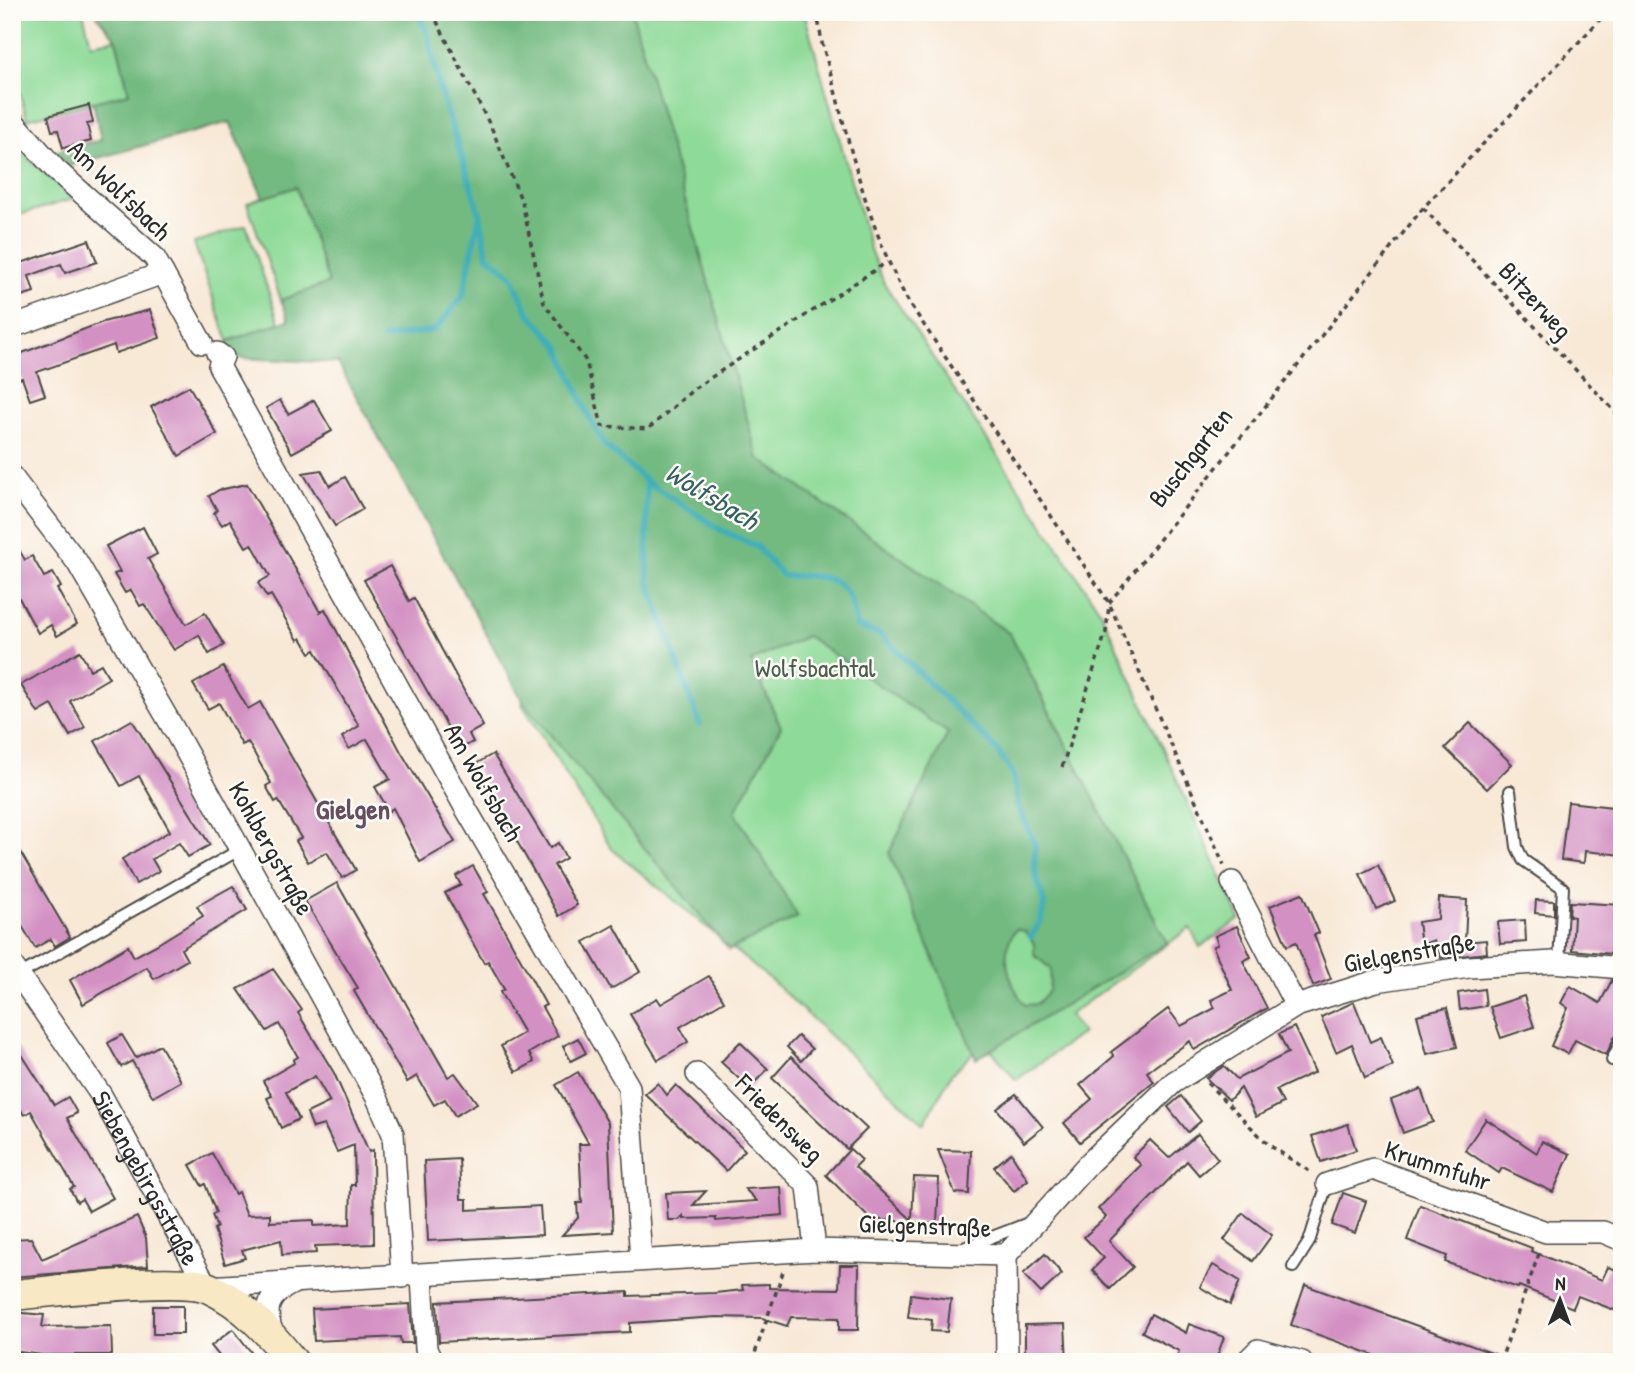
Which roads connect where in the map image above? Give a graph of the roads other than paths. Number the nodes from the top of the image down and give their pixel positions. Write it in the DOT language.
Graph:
graph roads {
  1 [pos="12,120"];
  2 [pos="163,273"];
  3 [pos="12,327"];
  4 [pos="12,477"];
  5 [pos="1510,791"];
  6 [pos="242,849"];
  7 [pos="1232,883"];
  8 [pos="1559,963"];
  9 [pos="1622,968"];
  10 [pos="16,970"];
  11 [pos="1296,1006"];
  12 [pos="1622,1040"];
  13 [pos="1612,1060"];
  14 [pos="697,1074"];
  15 [pos="1327,1184"];
  16 [pos="1037,1219"];
  17 [pos="1622,1240"];
  18 [pos="815,1250"];
  19 [pos="949,1254"];
  20 [pos="1006,1255"];
  21 [pos="641,1259"];
  22 [pos="1293,1267"];
  23 [pos="412,1276"];
  24 [pos="297,1281"];
  25 [pos="208,1287"];
  26 [pos="12,1295"];
  27 [pos="284,1350"];
  28 [pos="432,1362"];
  29 [pos="1007,1362"];
  30 [pos="1246,1362"];
  31 [pos="1302,1362"];
  1 -- 2 [label="street, Am Wolfsbach"];
  2 -- 3 [label="street"];
  2 -- 21 [label="street, Am Wolfsbach"];
  4 -- 6 [label="street, Kohlbergstraße"];
  5 -- 8 [label="lane"];
  6 -- 10 [label="lane, Siebengebirgsstraße"];
  6 -- 23 [label="street, Kohlbergstraße"];
  7 -- 11 [label="street"];
  8 -- 9 [label="street, Gielgenstraße"];
  8 -- 11 [label="street, Gielgenstraße"];
  10 -- 25 [label="street, Siebengebirgsstraße"];
  11 -- 16 [label="street, Gielgenstraße"];
  12 -- 13 [label="lane"];
  14 -- 18 [label="street, Friedensweg"];
  15 -- 17 [label="street, Krummfuhr"];
  15 -- 22 [label="lane"];
  16 -- 19 [label="lane"];
  16 -- 20 [label="street, Gielgenstraße"];
  18 -- 19 [label="street, Gielgenstraße"];
  18 -- 21 [label="street, Gielgenstraße"];
  19 -- 20 [label="street, Gielgenstraße"];
  20 -- 29 [label="street"];
  21 -- 23 [label="street, Gielgenstraße"];
  23 -- 24 [label="street, Gielgenstraße"];
  23 -- 28 [label="street, Kohlbergstraße"];
  24 -- 25 [label="street, Gielgenstraße"];
  24 -- 27 [label="street"];
  25 -- 26 [label="main road"];
  25 -- 27 [label="main road, Siebengebirgsstraße"];
  30 -- 31 [label="street"];
}
